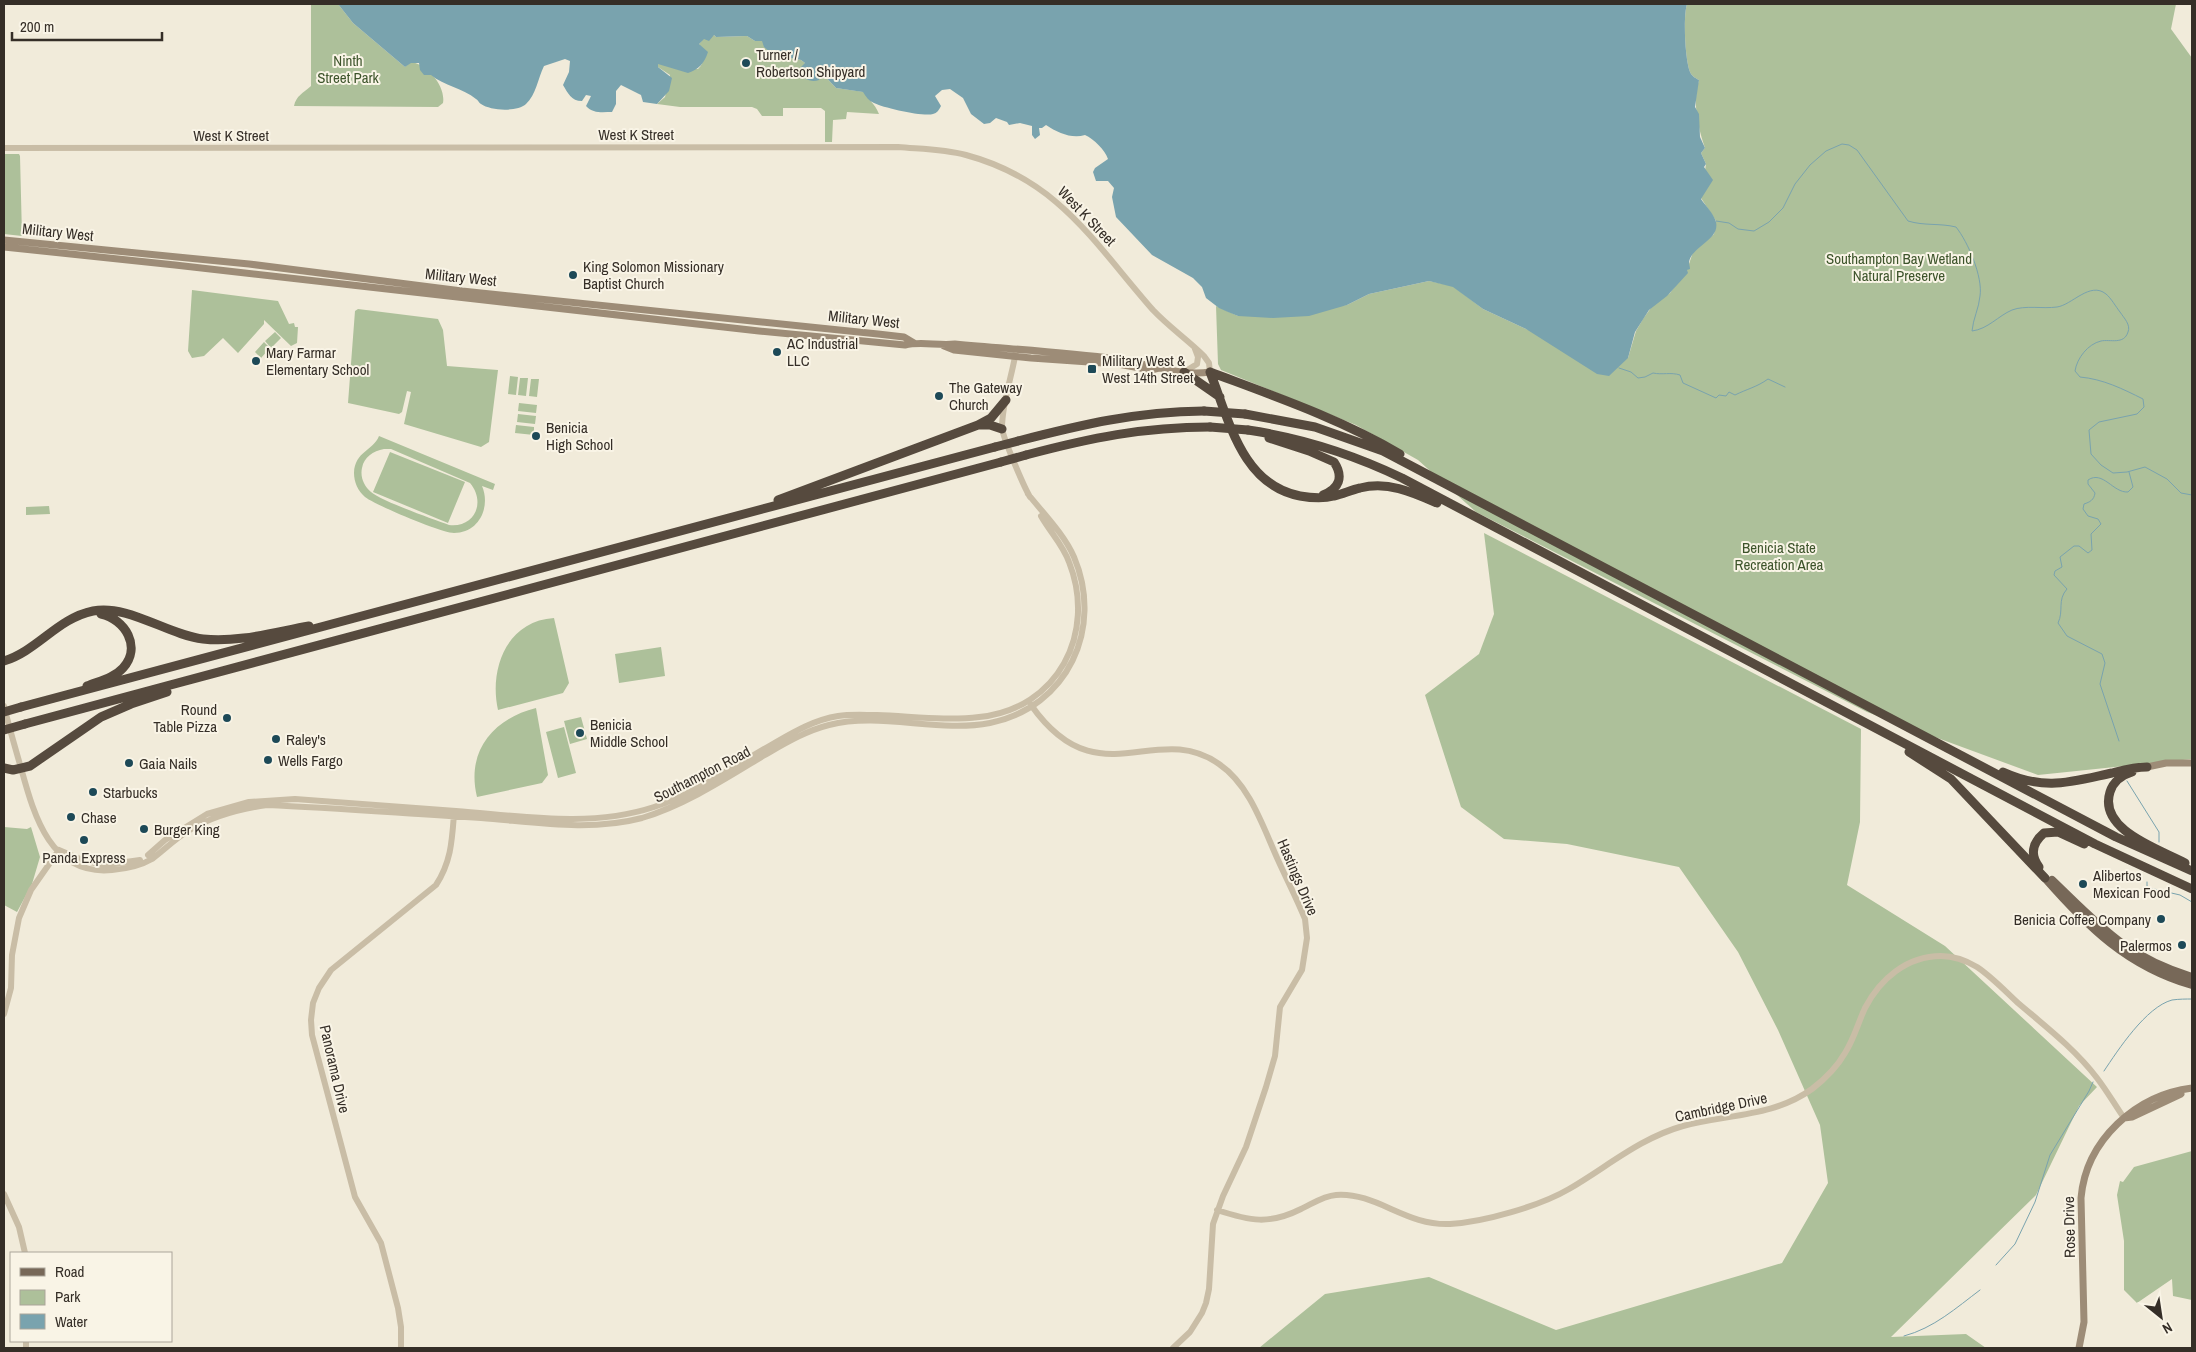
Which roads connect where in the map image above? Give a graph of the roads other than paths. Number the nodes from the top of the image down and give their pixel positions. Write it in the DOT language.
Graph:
graph roads {
  1 [pos="4,148"];
  2 [pos="4,240"];
  3 [pos="4,247"];
  4 [pos="914,343"];
  5 [pos="1193,346"];
  6 [pos="1016,353"];
  7 [pos="1184,372"];
  8 [pos="1210,372"];
  9 [pos="1220,398"];
  10 [pos="1006,400"];
  11 [pos="978,425"];
  12 [pos="1002,430"];
  13 [pos="1248,430"];
  14 [pos="1437,479"];
  15 [pos="1318,497"];
  16 [pos="710,524"];
  17 [pos="1499,530"];
  18 [pos="86,614"];
  19 [pos="355,619"];
  20 [pos="4,661"];
  21 [pos="234,668"];
  22 [pos="55,698"];
  23 [pos="1031,704"];
  24 [pos="4,706"];
  25 [pos="4,712"];
  26 [pos="6,726"];
  27 [pos="1874,727"];
  28 [pos="1910,728"];
  29 [pos="2192,764"];
  30 [pos="2147,767"];
  31 [pos="4,768"];
  32 [pos="22,770"];
  33 [pos="454,814"];
  34 [pos="59,850"];
  35 [pos="2192,866"];
  36 [pos="2192,871"];
  37 [pos="2046,876"];
  38 [pos="2190,888"];
  39 [pos="2192,977"];
  40 [pos="2192,984"];
  41 [pos="4,1014"];
  42 [pos="2192,1088"];
  43 [pos="2192,1092"];
  44 [pos="2124,1118"];
  45 [pos="4,1194"];
  46 [pos="1217,1210"];
  47 [pos="25,1252"];
  48 [pos="401,1348"];
  49 [pos="1173,1348"];
  50 [pos="2079,1348"];
  1 -- 5 [label="street, West K Street"];
  2 -- 4 [label="main road, Military West"];
  3 -- 4 [label="main road, Military West"];
  4 -- 6 [label="main road, Military West"];
  5 -- 7 [label="street"];
  5 -- 8 [label="street, West K Street"];
  6 -- 7 [label="main road, Military West"];
  6 -- 10 [label="street, Southampton Road"];
  7 -- 8 [label="main road, Military West"];
  7 -- 9 [label="highway"];
  8 -- 9 [label="highway"];
  8 -- 14 [label="highway"];
  9 -- 15 [label="highway"];
  10 -- 11 [label="highway"];
  10 -- 12 [label="street, Southampton Road"];
  11 -- 12 [label="highway"];
  11 -- 16 [label="highway"];
  12 -- 23 [label="street, Southampton Road"];
  13 -- 15 [label="highway"];
  13 -- 17 [label="highway"];
  13 -- 21 [label="highway, bridge"];
  14 -- 16 [label="highway, bridge"];
  14 -- 28 [label="highway"];
  15 -- 17 [label="highway"];
  16 -- 19 [label="highway"];
  17 -- 27 [label="highway"];
  18 -- 19 [label="highway"];
  18 -- 20 [label="highway"];
  18 -- 22 [label="highway"];
  19 -- 22 [label="highway"];
  21 -- 26 [label="highway, bridge"];
  21 -- 32 [label="highway"];
  22 -- 25 [label="highway, bridge"];
  23 -- 33 [label="street, Southampton Road"];
  23 -- 46 [label="street, Hastings Drive"];
  24 -- 26 [label="street, Southampton Road"];
  26 -- 32 [label="street, Southampton Road"];
  27 -- 37 [label="highway"];
  27 -- 38 [label="highway"];
  28 -- 30 [label="highway"];
  28 -- 36 [label="highway"];
  29 -- 30 [label="main road"];
  30 -- 35 [label="highway"];
  31 -- 32 [label="highway"];
  32 -- 34 [label="street, Southampton Road"];
  33 -- 34 [label="street, Southampton Road"];
  33 -- 48 [label="street, Panorama Drive"];
  34 -- 41 [label="street"];
  37 -- 38 [label="highway"];
  37 -- 39 [label="main road"];
  37 -- 40 [label="main road"];
  42 -- 44 [label="main road, Rose Drive"];
  43 -- 44 [label="main road, Rose Drive"];
  44 -- 46 [label="street, Cambridge Drive"];
  44 -- 50 [label="main road, Rose Drive"];
  45 -- 47 [label="street"];
  46 -- 49 [label="street, Hastings Drive"];
}
